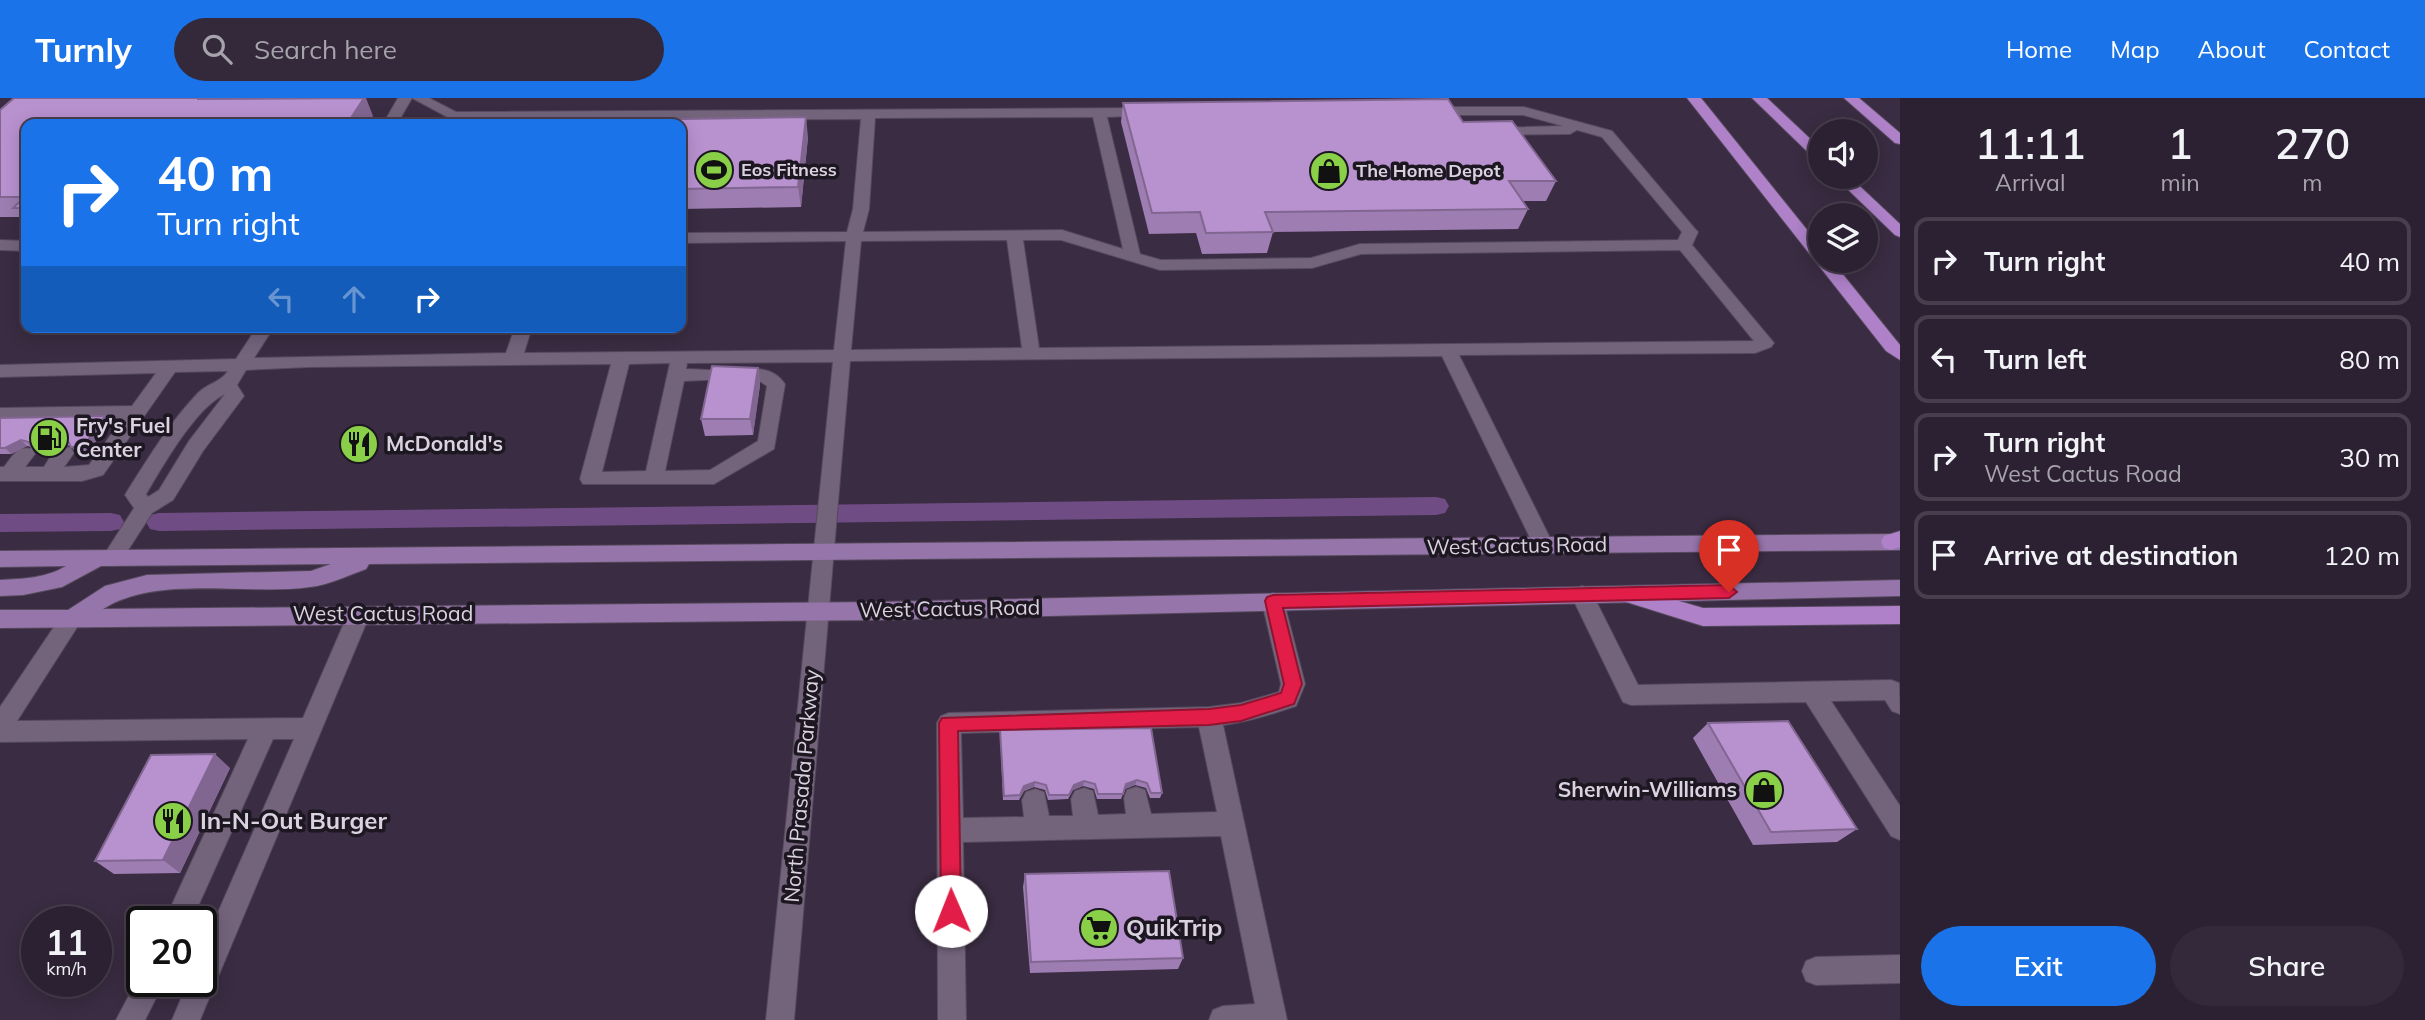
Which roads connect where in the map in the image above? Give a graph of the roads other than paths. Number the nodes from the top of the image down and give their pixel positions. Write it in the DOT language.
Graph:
graph roads {
  1 [pos="405,98"];
  2 [pos="419,98"];
  3 [pos="1693,98"];
  4 [pos="1759,98"];
  5 [pos="1851,98"];
  6 [pos="1414,111"];
  7 [pos="1167,112"];
  8 [pos="1099,113"];
  9 [pos="867,115"];
  10 [pos="393,119"];
  11 [pos="564,119"];
  12 [pos="654,119"];
  13 [pos="1593,130"];
  14 [pos="1473,132"];
  15 [pos="1900,140"];
  16 [pos="1808,145"];
  17 [pos="1855,189"];
  18 [pos="1900,232"];
  19 [pos="1014,235"];
  20 [pos="854,236"];
  21 [pos="686,238"];
  22 [pos="1808,241"];
  23 [pos="1684,244"];
  24 [pos="0,245"];
  25 [pos="21,246"];
  26 [pos="1133,257"];
  27 [pos="1834,273"];
  28 [pos="262,333"];
  29 [pos="522,333"];
  30 [pos="1448,350"];
  31 [pos="1896,350"];
  32 [pos="1031,354"];
  33 [pos="842,355"];
  34 [pos="622,357"];
  35 [pos="513,359"];
  36 [pos="241,365"];
  37 [pos="678,366"];
  38 [pos="170,367"];
  39 [pos="0,371"];
  40 [pos="1900,371"];
  41 [pos="138,412"];
  42 [pos="8,417"];
  43 [pos="64,453"];
  44 [pos="25,454"];
  45 [pos="4,474"];
  46 [pos="49,474"];
  47 [pos="654,477"];
  48 [pos="1897,541"];
  49 [pos="1544,546"];
  50 [pos="824,553"];
  51 [pos="371,558"];
  52 [pos="0,559"];
  53 [pos="104,559"];
  54 [pos="0,588"];
  55 [pos="1900,588"];
  56 [pos="1628,594"];
  57 [pos="1582,595"];
  58 [pos="1273,601"];
  59 [pos="819,611"];
  60 [pos="359,614"];
  61 [pos="1900,615"];
  62 [pos="72,618"];
  63 [pos="0,619"];
  64 [pos="1812,692"];
  65 [pos="1897,695"];
  66 [pos="1209,717"];
  67 [pos="265,729"];
  68 [pos="310,729"];
  69 [pos="0,730"];
  70 [pos="1136,798"];
  71 [pos="1084,799"];
  72 [pos="1035,800"];
  73 [pos="1230,824"];
  74 [pos="1140,826"];
  75 [pos="1087,827"];
  76 [pos="1038,828"];
  77 [pos="1900,828"];
  78 [pos="950,830"];
  79 [pos="184,906"];
  80 [pos="1900,969"];
  81 [pos="1816,971"];
  82 [pos="142,997"];
  83 [pos="1273,1019"];
  84 [pos="130,1020"];
  85 [pos="186,1020"];
  86 [pos="780,1020"];
  87 [pos="952,1020"];
  88 [pos="1223,1020"];
  1 -- 10 [label="street"];
  2 -- 11 [label="street"];
  3 -- 22 [label="highway"];
  4 -- 16 [label="highway"];
  5 -- 15 [label="highway"];
  6 -- 13 [label="street"];
  7 -- 8 [label="street"];
  8 -- 9 [label="street"];
  8 -- 26 [label="street"];
  9 -- 12 [label="street"];
  9 -- 20 [label="street, North Prasada Parkway"];
  13 -- 14 [label="street"];
  13 -- 23 [label="street"];
  17 -- 18 [label="highway"];
  19 -- 20 [label="street"];
  19 -- 26 [label="street"];
  19 -- 32 [label="street"];
  20 -- 21 [label="street"];
  20 -- 33 [label="street, North Prasada Parkway"];
  23 -- 26 [label="street"];
  23 -- 30 [label="street"];
  24 -- 25 [label="street"];
  27 -- 31 [label="highway"];
  28 -- 36 [label="street"];
  29 -- 35 [label="street"];
  30 -- 32 [label="street"];
  30 -- 49 [label="street"];
  31 -- 40 [label="highway"];
  32 -- 33 [label="street"];
  33 -- 37 [label="street"];
  33 -- 50 [label="street, North Prasada Parkway"];
  34 -- 35 [label="street"];
  34 -- 37 [label="street"];
  34 -- 47 [label="street"];
  35 -- 36 [label="street"];
  36 -- 38 [label="street"];
  36 -- 53 [label="street"];
  37 -- 47 [label="street"];
  37 -- 47 [label="street"];
  38 -- 39 [label="street"];
  38 -- 41 [label="street"];
  41 -- 42 [label="street"];
  41 -- 46 [label="street"];
  43 -- 46 [label="street"];
  44 -- 45 [label="street"];
  45 -- 46 [label="street"];
  48 -- 49 [label="main road, West Cactus Road"];
  49 -- 50 [label="main road, West Cactus Road"];
  50 -- 51 [label="main road, West Cactus Road"];
  50 -- 59 [label="street, North Prasada Parkway"];
  51 -- 53 [label="main road, West Cactus Road"];
  51 -- 62 [label="main road"];
  52 -- 53 [label="main road, West Cactus Road"];
  53 -- 54 [label="main road"];
  55 -- 56 [label="main road, West Cactus Road"];
  56 -- 57 [label="main road, West Cactus Road"];
  56 -- 61 [label="highway"];
  57 -- 58 [label="main road, West Cactus Road"];
  57 -- 64 [label="street"];
  58 -- 59 [label="main road, West Cactus Road"];
  58 -- 66 [label="street"];
  59 -- 60 [label="main road, West Cactus Road"];
  59 -- 86 [label="street, North Prasada Parkway"];
  60 -- 62 [label="main road, West Cactus Road"];
  60 -- 68 [label="street"];
  62 -- 63 [label="main road, West Cactus Road"];
  62 -- 69 [label="street"];
  64 -- 65 [label="street"];
  64 -- 77 [label="street"];
  66 -- 73 [label="street"];
  66 -- 78 [label="street"];
  67 -- 68 [label="street"];
  67 -- 69 [label="street"];
  67 -- 79 [label="street"];
  68 -- 85 [label="street"];
  70 -- 74 [label="street"];
  71 -- 75 [label="street"];
  72 -- 76 [label="street"];
  73 -- 74 [label="street"];
  73 -- 83 [label="street"];
  74 -- 75 [label="street"];
  75 -- 76 [label="street"];
  76 -- 78 [label="street"];
  78 -- 87 [label="street"];
  80 -- 81 [label="street"];
  82 -- 84 [label="street"];
  83 -- 88 [label="street"];
}
